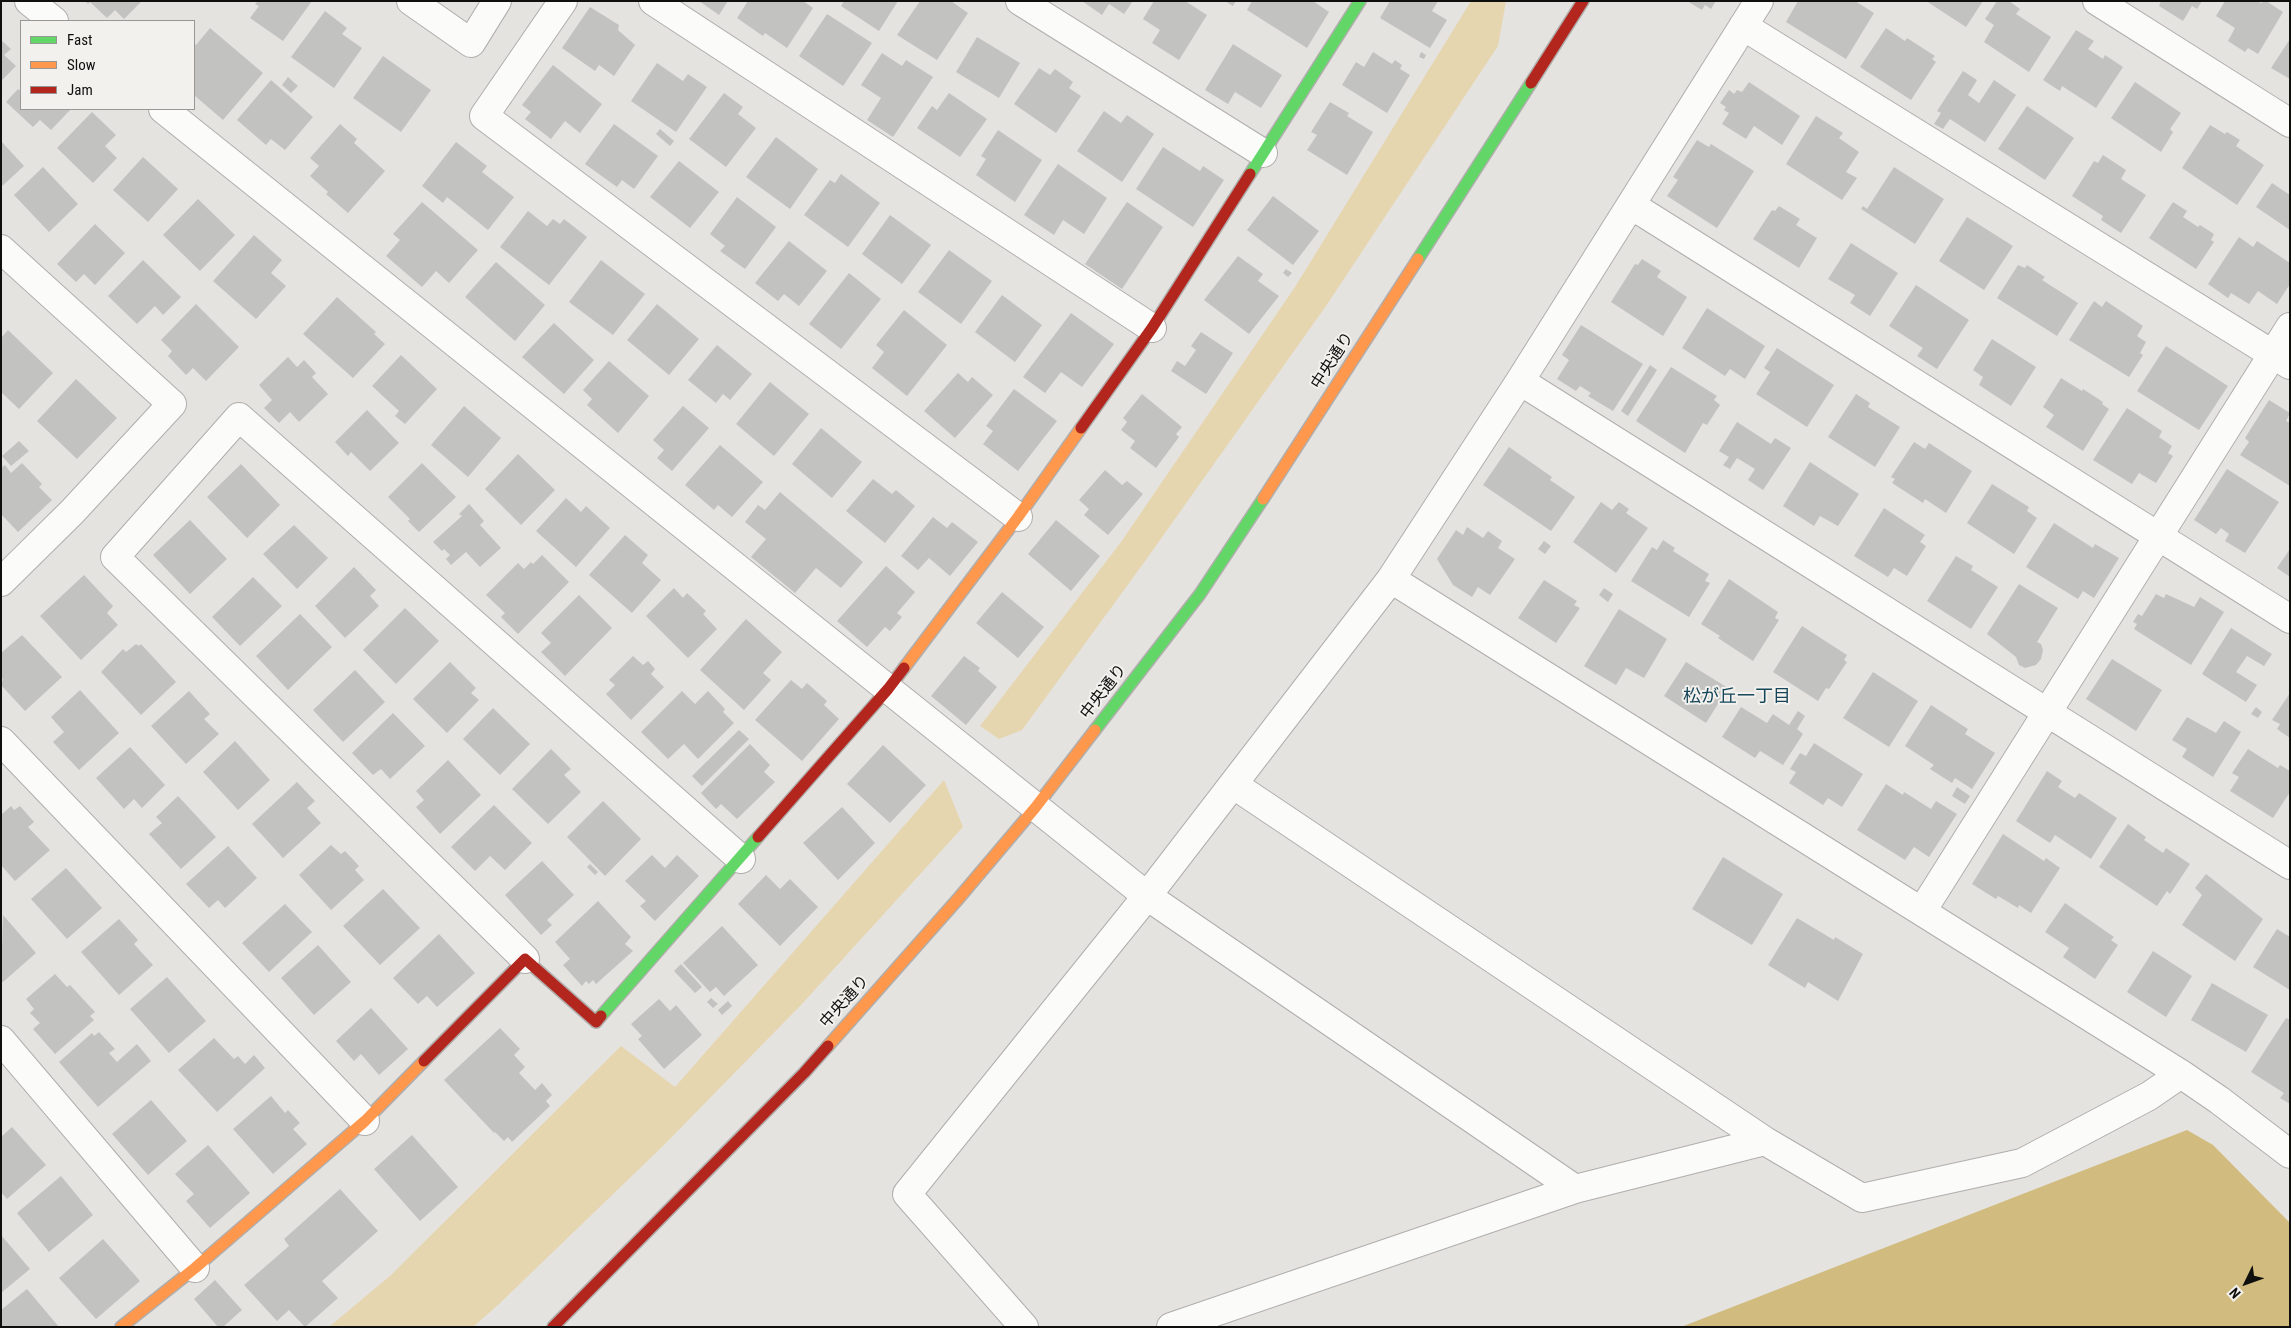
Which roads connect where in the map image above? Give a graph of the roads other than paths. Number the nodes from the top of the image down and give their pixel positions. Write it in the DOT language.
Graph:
graph roads {
  1 [pos="29,1"];
  2 [pos="411,1"];
  3 [pos="498,1"];
  4 [pos="563,1"];
  5 [pos="653,1"];
  6 [pos="1020,1"];
  7 [pos="1360,1"];
  8 [pos="1583,1"];
  9 [pos="1759,1"];
  10 [pos="2096,1"];
  11 [pos="53,20"];
  12 [pos="1744,26"];
  13 [pos="164,110"];
  14 [pos="2290,123"];
  15 [pos="1263,153"];
  16 [pos="1630,205"];
  17 [pos="1,249"];
  18 [pos="2290,327"];
  19 [pos="1152,328"];
  20 [pos="2281,359"];
  21 [pos="1520,381"];
  22 [pos="1018,517"];
  23 [pos="2158,536"];
  24 [pos="5,570"];
  25 [pos="1391,579"];
  26 [pos="2290,619"];
  27 [pos="888,689"];
  28 [pos="2047,712"];
  29 [pos="1,741"];
  30 [pos="1234,786"];
  31 [pos="1035,808"];
  32 [pos="741,859"];
  33 [pos="2290,865"];
  34 [pos="1147,896"];
  35 [pos="1922,911"];
  36 [pos="524,958"];
  37 [pos="1,1040"];
  38 [pos="2181,1074"];
  39 [pos="365,1121"];
  40 [pos="1765,1141"];
  41 [pos="2290,1154"];
  42 [pos="1575,1189"];
  43 [pos="195,1268"];
  44 [pos="121,1327"];
  45 [pos="554,1327"];
  46 [pos="1024,1327"];
  47 [pos="1171,1327"];
  1 -- 11 [label="street"];
  2 -- 3 [label="street"];
  4 -- 22 [label="street"];
  5 -- 19 [label="street"];
  6 -- 15 [label="street"];
  7 -- 15 [label="street"];
  8 -- 31 [label="street, 中央通り"];
  9 -- 12 [label="street"];
  10 -- 14 [label="street"];
  12 -- 16 [label="street"];
  12 -- 20 [label="street"];
  13 -- 27 [label="street"];
  15 -- 19 [label="street"];
  16 -- 21 [label="street"];
  16 -- 23 [label="street"];
  17 -- 24 [label="street"];
  18 -- 20 [label="street"];
  19 -- 22 [label="street"];
  20 -- 23 [label="street"];
  21 -- 25 [label="street"];
  21 -- 28 [label="street"];
  22 -- 27 [label="street"];
  23 -- 26 [label="street"];
  23 -- 28 [label="street"];
  25 -- 30 [label="street"];
  25 -- 35 [label="street"];
  27 -- 31 [label="street"];
  27 -- 32 [label="street"];
  28 -- 33 [label="street"];
  28 -- 35 [label="street"];
  29 -- 39 [label="street"];
  30 -- 34 [label="street"];
  30 -- 40 [label="street"];
  31 -- 34 [label="street"];
  31 -- 45 [label="street, 中央通り"];
  32 -- 36 [label="street"];
  32 -- 36 [label="street"];
  34 -- 42 [label="street"];
  34 -- 46 [label="street"];
  35 -- 38 [label="street"];
  36 -- 39 [label="street"];
  37 -- 43 [label="street"];
  38 -- 40 [label="street"];
  38 -- 41 [label="street"];
  39 -- 43 [label="street"];
  40 -- 42 [label="street"];
  42 -- 47 [label="street"];
  43 -- 44 [label="street"];
}
